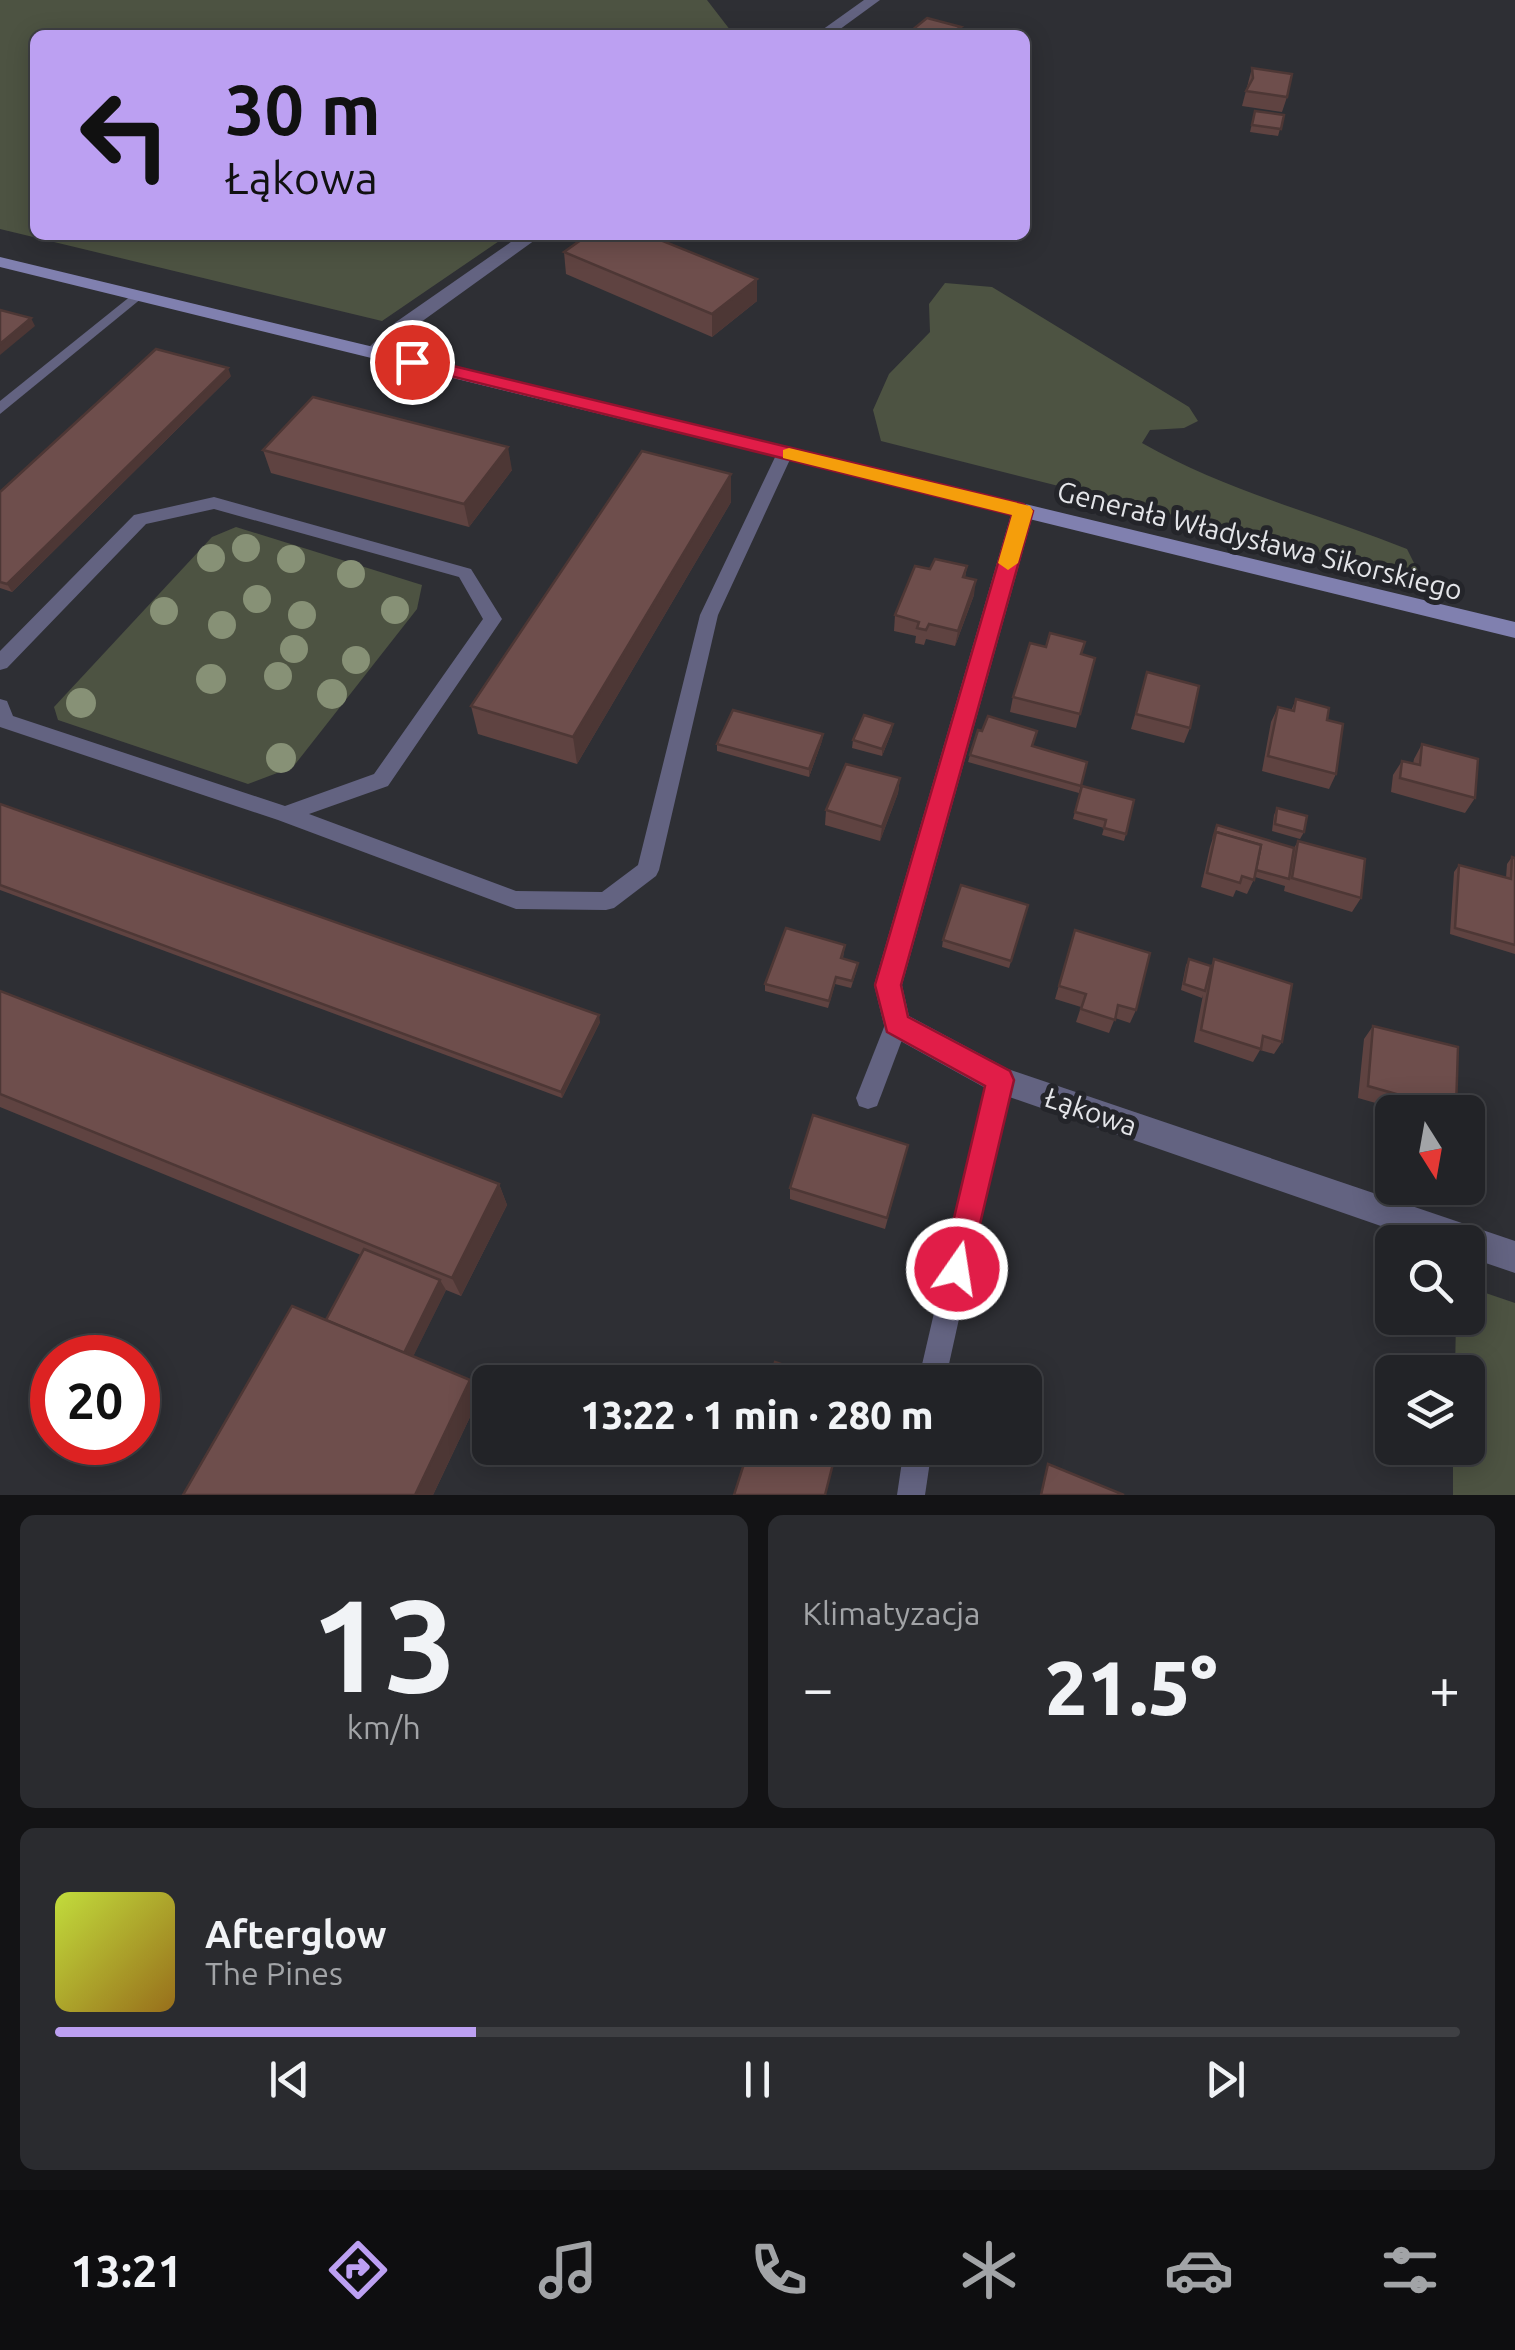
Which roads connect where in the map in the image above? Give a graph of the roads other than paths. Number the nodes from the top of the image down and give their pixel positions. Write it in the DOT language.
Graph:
graph roads {
  1 [pos="874,0"];
  2 [pos="829,30"];
  3 [pos="525,240"];
  4 [pos="0,262"];
  5 [pos="137,296"];
  6 [pos="375,352"];
  7 [pos="0,408"];
  8 [pos="785,453"];
  9 [pos="1023,511"];
  10 [pos="1515,630"];
  11 [pos="0,662"];
  12 [pos="0,706"];
  13 [pos="285,814"];
  14 [pos="896,1024"];
  15 [pos="1000,1080"];
  16 [pos="868,1098"];
  17 [pos="1515,1257"];
  18 [pos="934,1365"];
  19 [pos="916,1465"];
  20 [pos="912,1495"];
  1 -- 2 [label="street"];
  3 -- 6 [label="street"];
  4 -- 5 [label="main road, Generała Władysława Sikorskiego"];
  5 -- 6 [label="main road, Generała Władysława Sikorskiego"];
  5 -- 7 [label="lane"];
  6 -- 8 [label="main road, Generała Władysława Sikorskiego"];
  8 -- 9 [label="main road, Generała Władysława Sikorskiego"];
  8 -- 13 [label="lane"];
  9 -- 10 [label="main road, Generała Władysława Sikorskiego"];
  9 -- 14 [label="street"];
  11 -- 13 [label="lane"];
  12 -- 13 [label="lane"];
  14 -- 15 [label="street, Łąkowa"];
  14 -- 16 [label="lane"];
  15 -- 17 [label="street, Łąkowa"];
  15 -- 18 [label="lane"];
  19 -- 20 [label="lane"];
}
